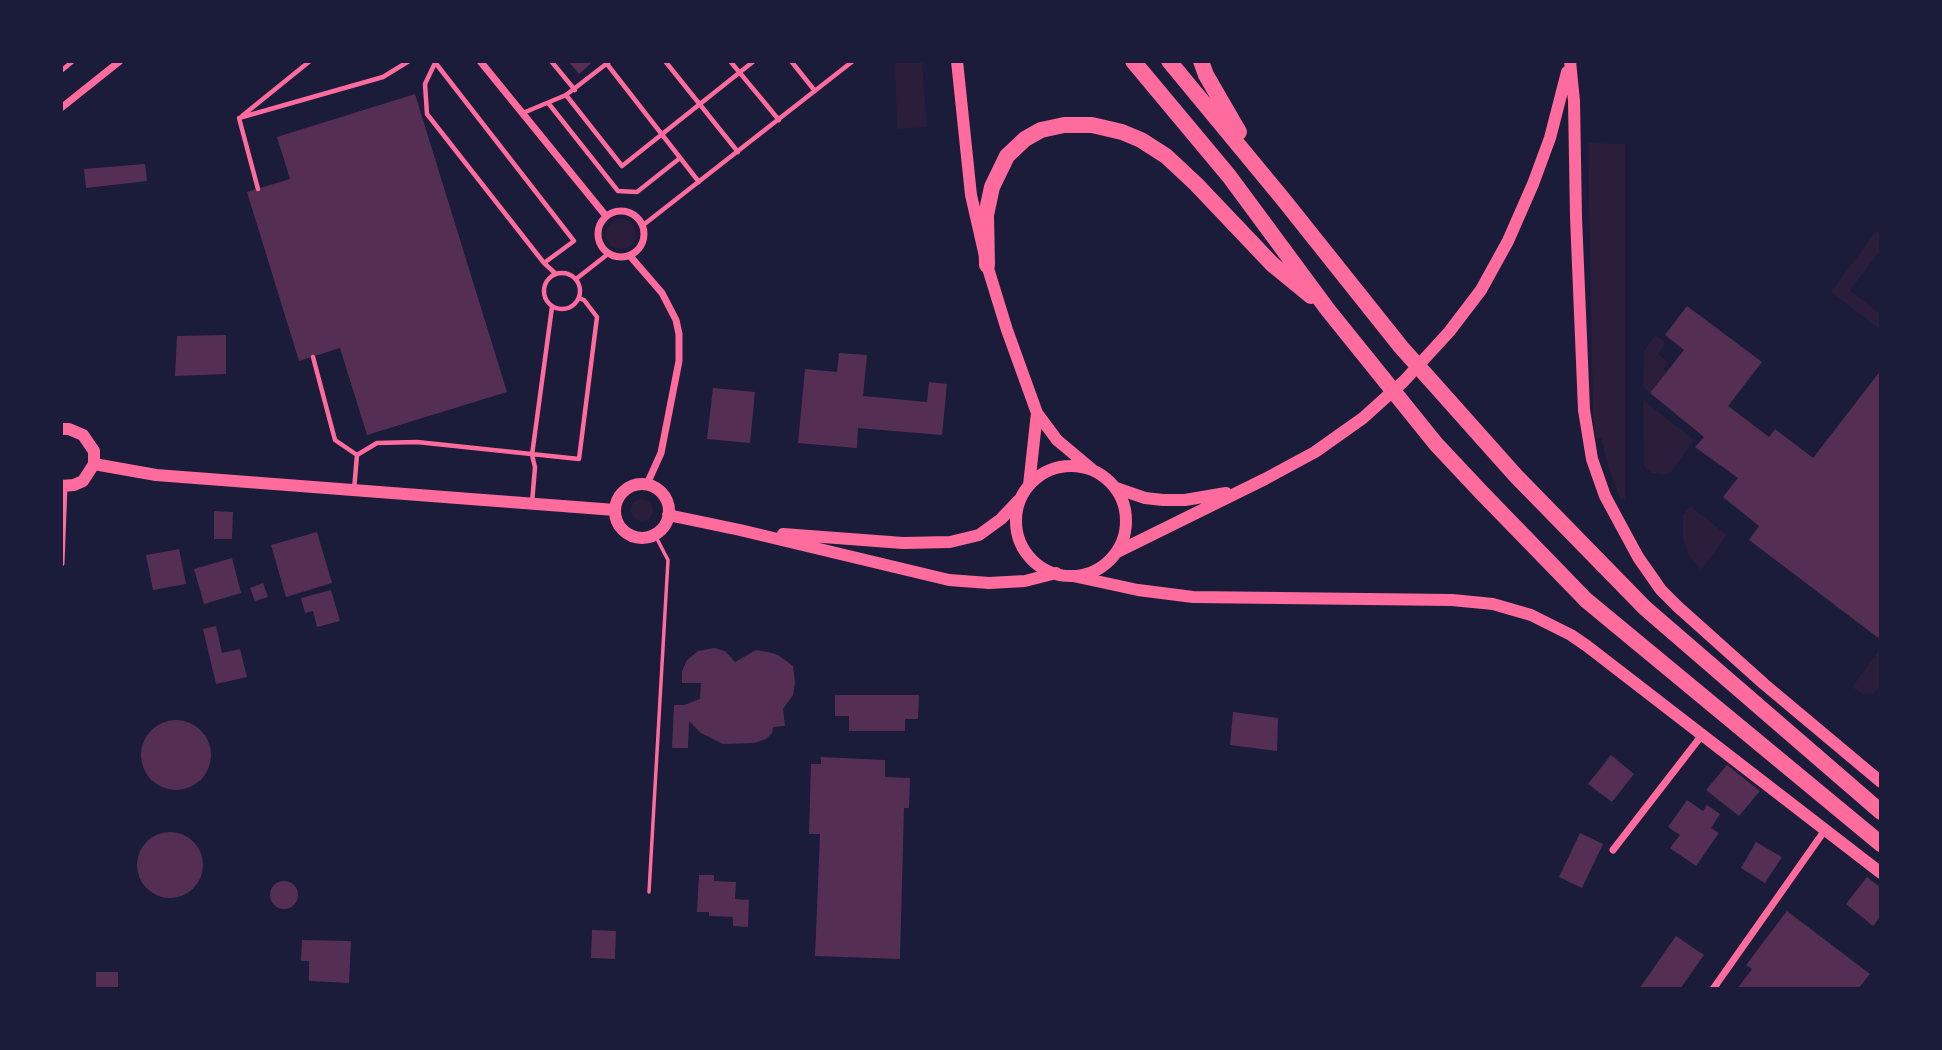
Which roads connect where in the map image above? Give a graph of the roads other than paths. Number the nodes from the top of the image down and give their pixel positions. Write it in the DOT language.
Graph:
graph roads {
  1 [pos="73,61"];
  2 [pos="120,61"];
  3 [pos="310,61"];
  4 [pos="410,61"];
  5 [pos="480,61"];
  6 [pos="551,61"];
  7 [pos="665,61"];
  8 [pos="730,61"];
  9 [pos="754,61"];
  10 [pos="791,61"];
  11 [pos="852,61"];
  12 [pos="957,61"];
  13 [pos="1133,61"];
  14 [pos="1170,61"];
  15 [pos="1201,61"];
  16 [pos="1570,61"];
  17 [pos="435,62"];
  18 [pos="608,62"];
  19 [pos="61,71"];
  20 [pos="740,73"];
  21 [pos="575,90"];
  22 [pos="815,91"];
  23 [pos="566,95"];
  24 [pos="549,104"];
  25 [pos="700,105"];
  26 [pos="61,108"];
  27 [pos="523,113"];
  28 [pos="239,118"];
  29 [pos="779,120"];
  30 [pos="662,135"];
  31 [pos="738,152"];
  32 [pos="680,158"];
  33 [pos="699,183"];
  34 [pos="258,189"];
  35 [pos="1283,199"];
  36 [pos="606,216"];
  37 [pos="642,226"];
  38 [pos="608,254"];
  39 [pos="630,256"];
  40 [pos="544,263"];
  41 [pos="987,265"];
  42 [pos="556,274"];
  43 [pos="576,279"];
  44 [pos="579,298"];
  45 [pos="552,307"];
  46 [pos="1328,310"];
  47 [pos="313,357"];
  48 [pos="1037,413"];
  49 [pos="61,429"];
  50 [pos="357,455"];
  51 [pos="532,455"];
  52 [pos="94,464"];
  53 [pos="1094,471"];
  54 [pos="1265,479"];
  55 [pos="647,484"];
  56 [pos="63,486"];
  57 [pos="1116,488"];
  58 [pos="354,491"];
  59 [pos="1025,491"];
  60 [pos="531,505"];
  61 [pos="614,510"];
  62 [pos="668,515"];
  63 [pos="740,530"];
  64 [pos="1117,552"];
  65 [pos="61,563"];
  66 [pos="1056,573"];
  67 [pos="1073,576"];
  68 [pos="1702,735"];
  69 [pos="1881,782"];
  70 [pos="1881,812"];
  71 [pos="1825,830"];
  72 [pos="1881,844"];
  73 [pos="1613,850"];
  74 [pos="1881,873"];
  75 [pos="1713,989"];
  1 -- 19 [label="lane"];
  2 -- 26 [label="street"];
  3 -- 28 [label="lane"];
  4 -- 28 [label="lane"];
  5 -- 27 [label="street"];
  6 -- 21 [label="lane"];
  7 -- 25 [label="lane"];
  8 -- 20 [label="lane"];
  9 -- 20 [label="lane"];
  10 -- 22 [label="lane"];
  11 -- 22 [label="lane"];
  12 -- 41 [label="street"];
  13 -- 46 [label="highway"];
  14 -- 35 [label="highway"];
  15 -- 35 [label="highway"];
  16 -- 54 [label="street"];
  16 -- 69 [label="street"];
  17 -- 40 [label="lane"];
  17 -- 40 [label="lane"];
  18 -- 21 [label="lane"];
  18 -- 30 [label="lane"];
  20 -- 25 [label="lane"];
  20 -- 29 [label="lane"];
  21 -- 23 [label="lane"];
  22 -- 29 [label="lane"];
  23 -- 24 [label="lane"];
  23 -- 30 [label="lane"];
  24 -- 27 [label="lane"];
  24 -- 32 [label="lane"];
  25 -- 30 [label="lane"];
  25 -- 31 [label="lane"];
  27 -- 36 [label="street"];
  28 -- 34 [label="lane"];
  29 -- 31 [label="lane"];
  30 -- 32 [label="lane"];
  31 -- 33 [label="lane"];
  32 -- 33 [label="lane"];
  33 -- 37 [label="lane"];
  35 -- 70 [label="highway"];
  36 -- 37 [label="street"];
  36 -- 38 [label="street"];
  37 -- 39 [label="street"];
  38 -- 39 [label="street"];
  38 -- 43 [label="lane"];
  39 -- 55 [label="street"];
  40 -- 42 [label="lane"];
  41 -- 46 [label="highway"];
  41 -- 48 [label="street"];
  42 -- 43 [label="lane"];
  42 -- 45 [label="lane"];
  43 -- 44 [label="lane"];
  44 -- 45 [label="lane"];
  44 -- 51 [label="lane"];
  45 -- 51 [label="lane"];
  46 -- 72 [label="highway"];
  47 -- 50 [label="lane"];
  48 -- 53 [label="street"];
  48 -- 59 [label="street"];
  49 -- 52 [label="street"];
  50 -- 51 [label="lane"];
  50 -- 58 [label="lane"];
  51 -- 60 [label="lane"];
  52 -- 56 [label="street"];
  52 -- 58 [label="street"];
  53 -- 57 [label="street"];
  53 -- 59 [label="street"];
  54 -- 57 [label="street"];
  54 -- 64 [label="street"];
  55 -- 61 [label="street"];
  55 -- 62 [label="street"];
  56 -- 65 [label="street"];
  57 -- 64 [label="street"];
  58 -- 60 [label="street"];
  59 -- 63 [label="street"];
  59 -- 66 [label="street"];
  60 -- 61 [label="street"];
  61 -- 62 [label="street"];
  62 -- 63 [label="street"];
  63 -- 66 [label="street"];
  64 -- 67 [label="street"];
  66 -- 67 [label="street"];
  67 -- 68 [label="street"];
  68 -- 71 [label="street"];
  68 -- 73 [label="street"];
  71 -- 74 [label="street"];
  71 -- 75 [label="street"];
}
